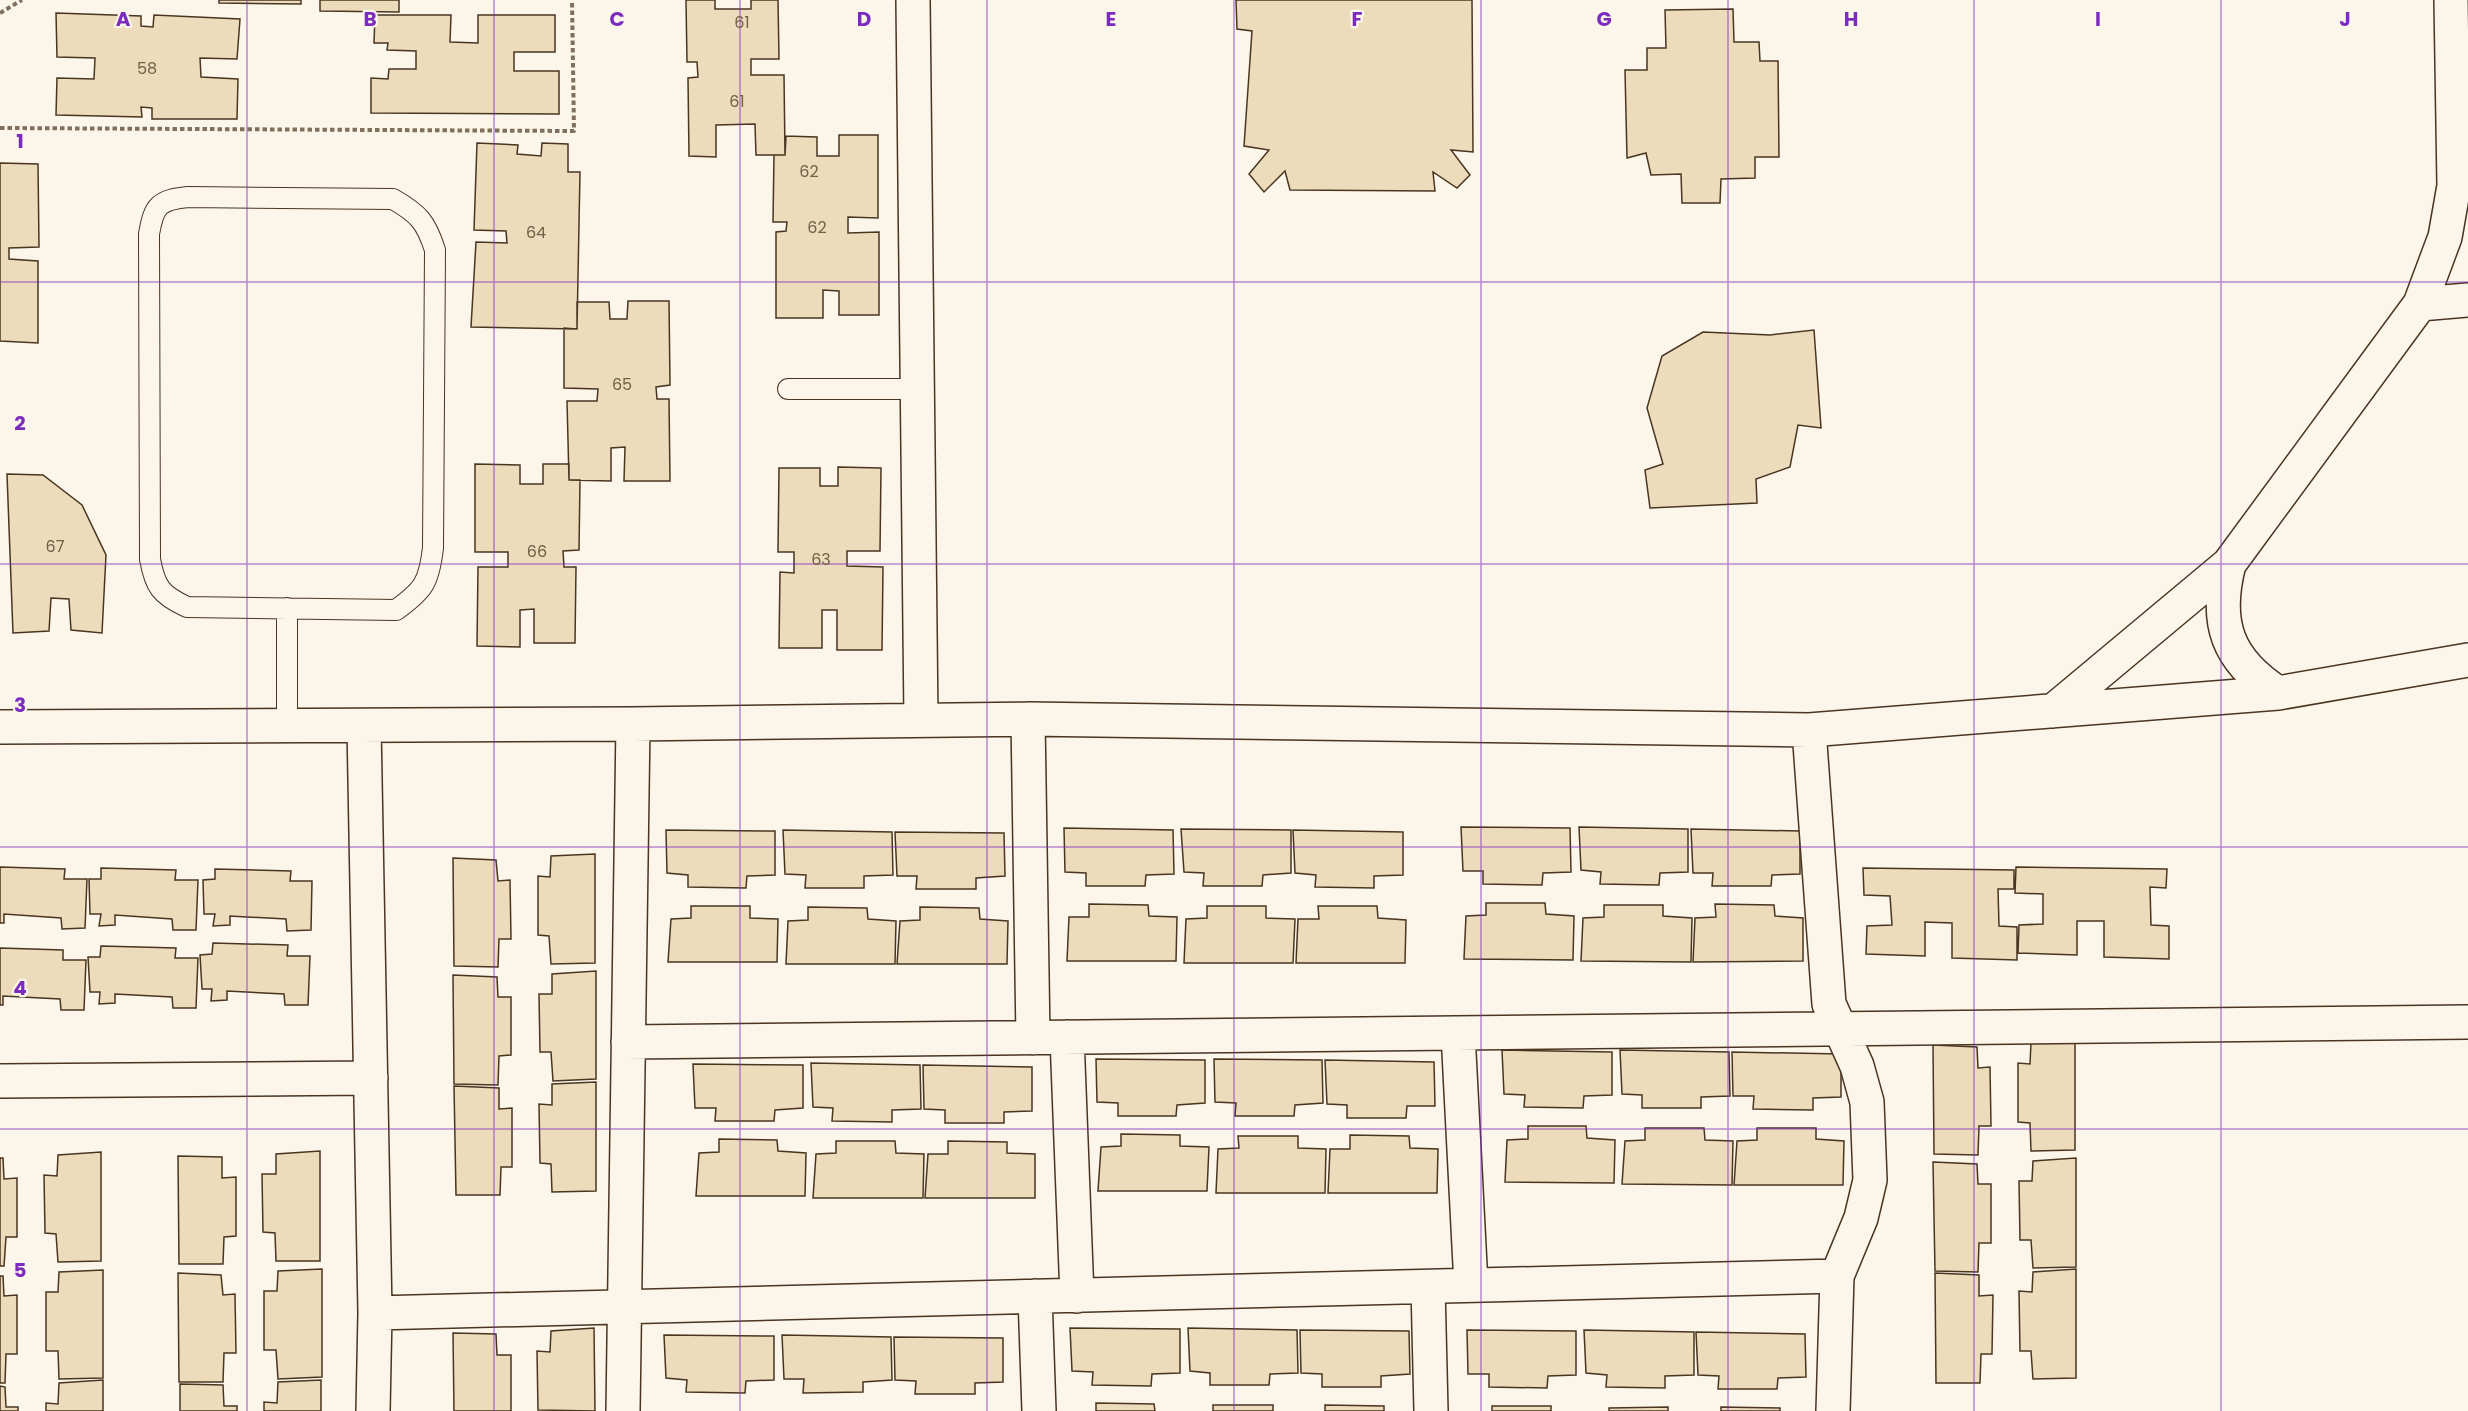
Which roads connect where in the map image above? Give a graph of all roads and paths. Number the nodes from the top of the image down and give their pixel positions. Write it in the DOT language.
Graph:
graph roads {
  1 [pos="22,0"];
  2 [pos="572,0"];
  3 [pos="913,0"];
  4 [pos="2451,0"];
  5 [pos="0,13"];
  6 [pos="0,128"];
  7 [pos="2468,300"];
  8 [pos="2420,304"];
  9 [pos="788,389"];
  10 [pos="918,389"];
  11 [pos="2229,564"];
  12 [pos="287,608"];
  13 [pos="2468,660"];
  14 [pos="2278,693"];
  15 [pos="2053,711"];
  16 [pos="1028,719"];
  17 [pos="921,720"];
  18 [pos="633,724"];
  19 [pos="287,726"];
  20 [pos="364,726"];
  21 [pos="0,727"];
  22 [pos="1809,730"];
  23 [pos="2468,1022"];
  24 [pos="1839,1029"];
  25 [pos="1458,1033"];
  26 [pos="1067,1037"];
  27 [pos="1032,1038"];
  28 [pos="628,1042"];
  29 [pos="370,1078"];
  30 [pos="0,1081"];
  31 [pos="1837,1276"];
  32 [pos="1471,1286"];
  33 [pos="1428,1287"];
  34 [pos="1035,1296"];
  35 [pos="1077,1296"];
  36 [pos="625,1307"];
  37 [pos="375,1313"];
  38 [pos="373,1411"];
  39 [pos="623,1411"];
  40 [pos="1038,1411"];
  41 [pos="1431,1411"];
  42 [pos="1833,1411"];
  1 -- 5 [label="path"];
  2 -- 6 [label="path"];
  3 -- 10 [label="street"];
  4 -- 8 [label="street"];
  7 -- 8 [label="street"];
  8 -- 11 [label="street"];
  9 -- 10 [label="lane"];
  10 -- 17 [label="street"];
  11 -- 14 [label="street"];
  11 -- 15 [label="street"];
  12 -- 12 [label="lane"];
  12 -- 19 [label="lane"];
  13 -- 14 [label="street"];
  14 -- 15 [label="street"];
  15 -- 22 [label="street"];
  16 -- 17 [label="street"];
  16 -- 22 [label="street"];
  16 -- 27 [label="street"];
  17 -- 18 [label="street"];
  18 -- 20 [label="street"];
  18 -- 28 [label="street"];
  19 -- 20 [label="street"];
  19 -- 21 [label="street"];
  20 -- 29 [label="street"];
  22 -- 24 [label="street"];
  23 -- 24 [label="street"];
  24 -- 25 [label="street"];
  24 -- 31 [label="street"];
  25 -- 26 [label="street"];
  25 -- 32 [label="street"];
  26 -- 27 [label="street"];
  26 -- 35 [label="street"];
  27 -- 28 [label="street"];
  28 -- 36 [label="street"];
  29 -- 30 [label="street"];
  29 -- 37 [label="street"];
  31 -- 32 [label="street"];
  31 -- 42 [label="street"];
  32 -- 33 [label="street"];
  33 -- 35 [label="street"];
  33 -- 41 [label="street"];
  34 -- 35 [label="street"];
  34 -- 36 [label="street"];
  34 -- 40 [label="street"];
  36 -- 37 [label="street"];
  36 -- 39 [label="street"];
  37 -- 38 [label="street"];
}
